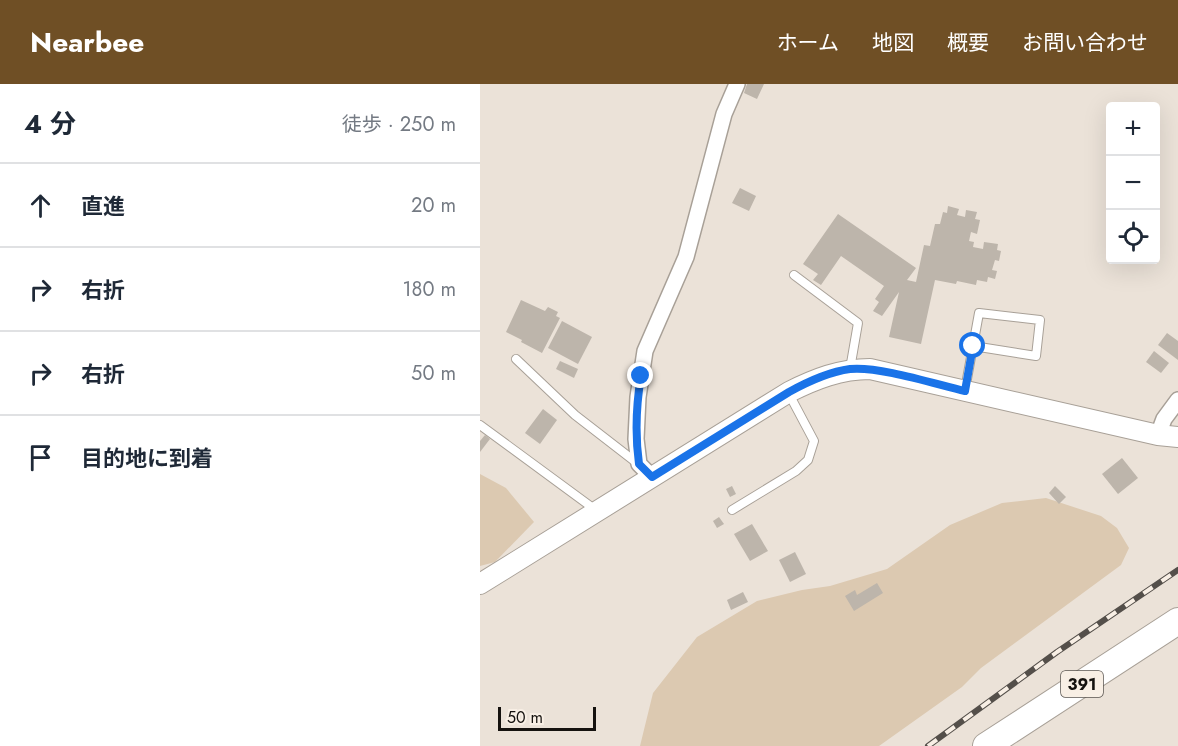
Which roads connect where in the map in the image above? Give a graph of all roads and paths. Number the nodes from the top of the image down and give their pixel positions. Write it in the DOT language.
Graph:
graph roads {
  1 [pos="737,84"];
  2 [pos="794,275"];
  3 [pos="973,346"];
  4 [pos="516,359"];
  5 [pos="850,369"];
  6 [pos="965,391"];
  7 [pos="789,392"];
  8 [pos="1178,400"];
  9 [pos="480,424"];
  10 [pos="1158,435"];
  11 [pos="1178,437"];
  12 [pos="645,471"];
  13 [pos="732,510"];
  14 [pos="597,511"];
  15 [pos="480,584"];
  16 [pos="1178,621"];
  17 [pos="986,746"];
  1 -- 12 [label="street"];
  2 -- 5 [label="lane"];
  3 -- 3 [label="lane"];
  3 -- 6 [label="lane"];
  4 -- 12 [label="lane"];
  5 -- 6 [label="street"];
  5 -- 7 [label="street"];
  6 -- 10 [label="street"];
  7 -- 12 [label="street"];
  7 -- 13 [label="lane"];
  8 -- 10 [label="street"];
  9 -- 14 [label="lane"];
  10 -- 11 [label="street"];
  12 -- 14 [label="street"];
  14 -- 15 [label="street"];
  16 -- 17 [label="highway, 391"];
}
